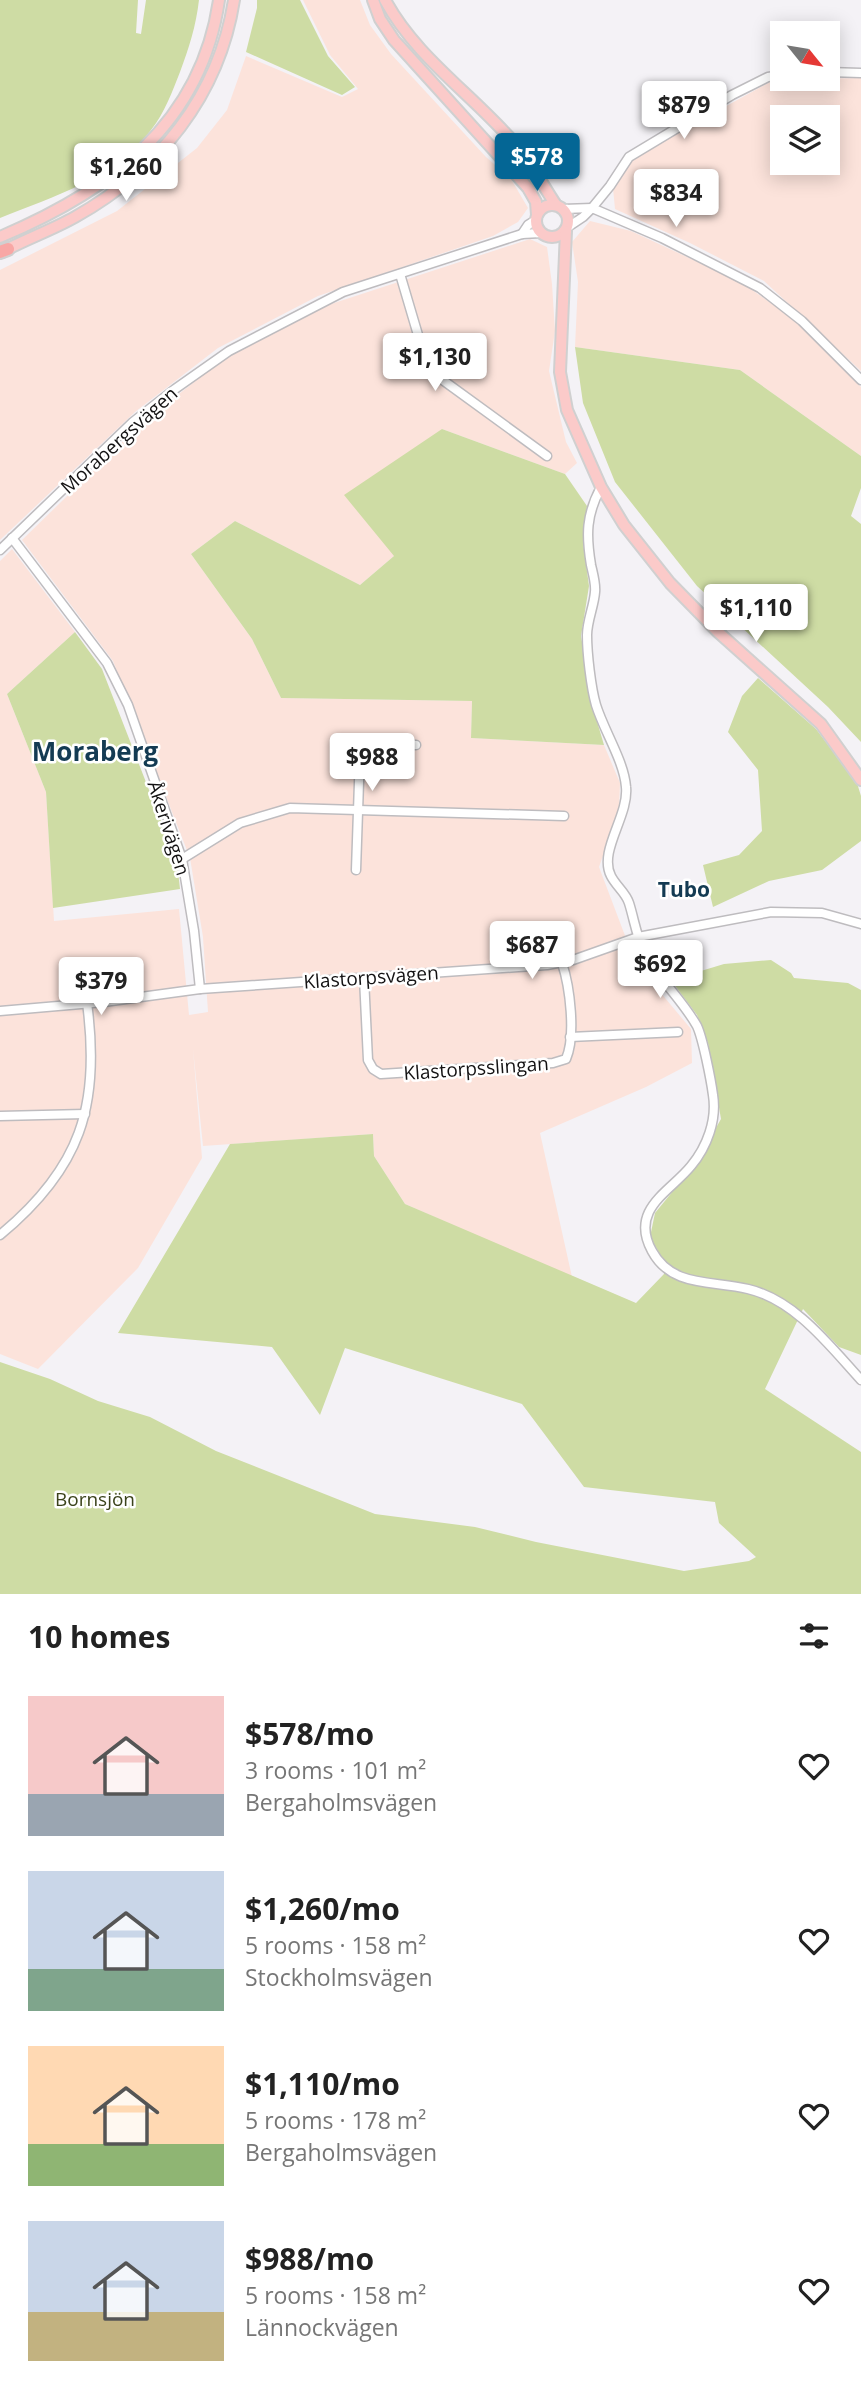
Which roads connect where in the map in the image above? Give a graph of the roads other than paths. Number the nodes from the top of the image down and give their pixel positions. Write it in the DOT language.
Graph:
graph roads {
  1 [pos="219,0"];
  2 [pos="234,0"];
  3 [pos="373,0"];
  4 [pos="384,0"];
  5 [pos="840,72"];
  6 [pos="861,73"];
  7 [pos="770,76"];
  8 [pos="559,207"];
  9 [pos="592,208"];
  10 [pos="537,217"];
  11 [pos="567,229"];
  12 [pos="523,234"];
  13 [pos="544,235"];
  14 [pos="0,237"];
  15 [pos="3,251"];
  16 [pos="400,274"];
  17 [pos="563,282"];
  18 [pos="861,380"];
  19 [pos="547,456"];
  20 [pos="601,487"];
  21 [pos="12,538"];
  22 [pos="0,550"];
  23 [pos="416,745"];
  24 [pos="861,780"];
  25 [pos="357,809"];
  26 [pos="565,816"];
  27 [pos="182,859"];
  28 [pos="356,870"];
  29 [pos="861,924"];
  30 [pos="638,937"];
  31 [pos="562,963"];
  32 [pos="364,978"];
  33 [pos="200,989"];
  34 [pos="88,1003"];
  35 [pos="0,1011"];
  36 [pos="678,1032"];
  37 [pos="570,1037"];
  38 [pos="85,1114"];
  39 [pos="0,1116"];
  40 [pos="0,1235"];
  41 [pos="861,1380"];
  1 -- 14 [label="main road"];
  2 -- 15 [label="main road"];
  3 -- 10 [label="main road"];
  4 -- 8 [label="main road"];
  5 -- 6 [label="street"];
  7 -- 9 [label="street"];
  8 -- 9 [label="street"];
  8 -- 10 [label="main road"];
  8 -- 11 [label="main road"];
  9 -- 11 [label="street"];
  9 -- 18 [label="street"];
  10 -- 12 [label="street, Morabergsvägen"];
  10 -- 13 [label="main road"];
  11 -- 13 [label="main road"];
  11 -- 17 [label="main road"];
  12 -- 13 [label="street, Morabergsvägen"];
  12 -- 16 [label="street, Morabergsvägen"];
  13 -- 17 [label="main road"];
  16 -- 19 [label="street"];
  16 -- 21 [label="street, Morabergsvägen"];
  17 -- 20 [label="main road"];
  20 -- 24 [label="main road"];
  20 -- 30 [label="street"];
  21 -- 22 [label="street, Morabergsvägen"];
  21 -- 27 [label="street, Åkerivägen"];
  23 -- 25 [label="street"];
  25 -- 26 [label="street"];
  25 -- 27 [label="street"];
  25 -- 28 [label="street"];
  27 -- 33 [label="street, Åkerivägen"];
  29 -- 30 [label="street, Klastorpsvägen"];
  30 -- 31 [label="street, Klastorpsvägen"];
  30 -- 41 [label="street"];
  31 -- 32 [label="street, Klastorpsvägen"];
  31 -- 37 [label="street, Klastorpsslingan"];
  32 -- 33 [label="street, Klastorpsvägen"];
  32 -- 37 [label="street, Klastorpsslingan"];
  33 -- 34 [label="street, Klastorpsvägen"];
  34 -- 35 [label="street, Klastorpsvägen"];
  34 -- 38 [label="street"];
  36 -- 37 [label="street, Klastorpsslingan"];
  38 -- 39 [label="street"];
  38 -- 40 [label="street"];
}
